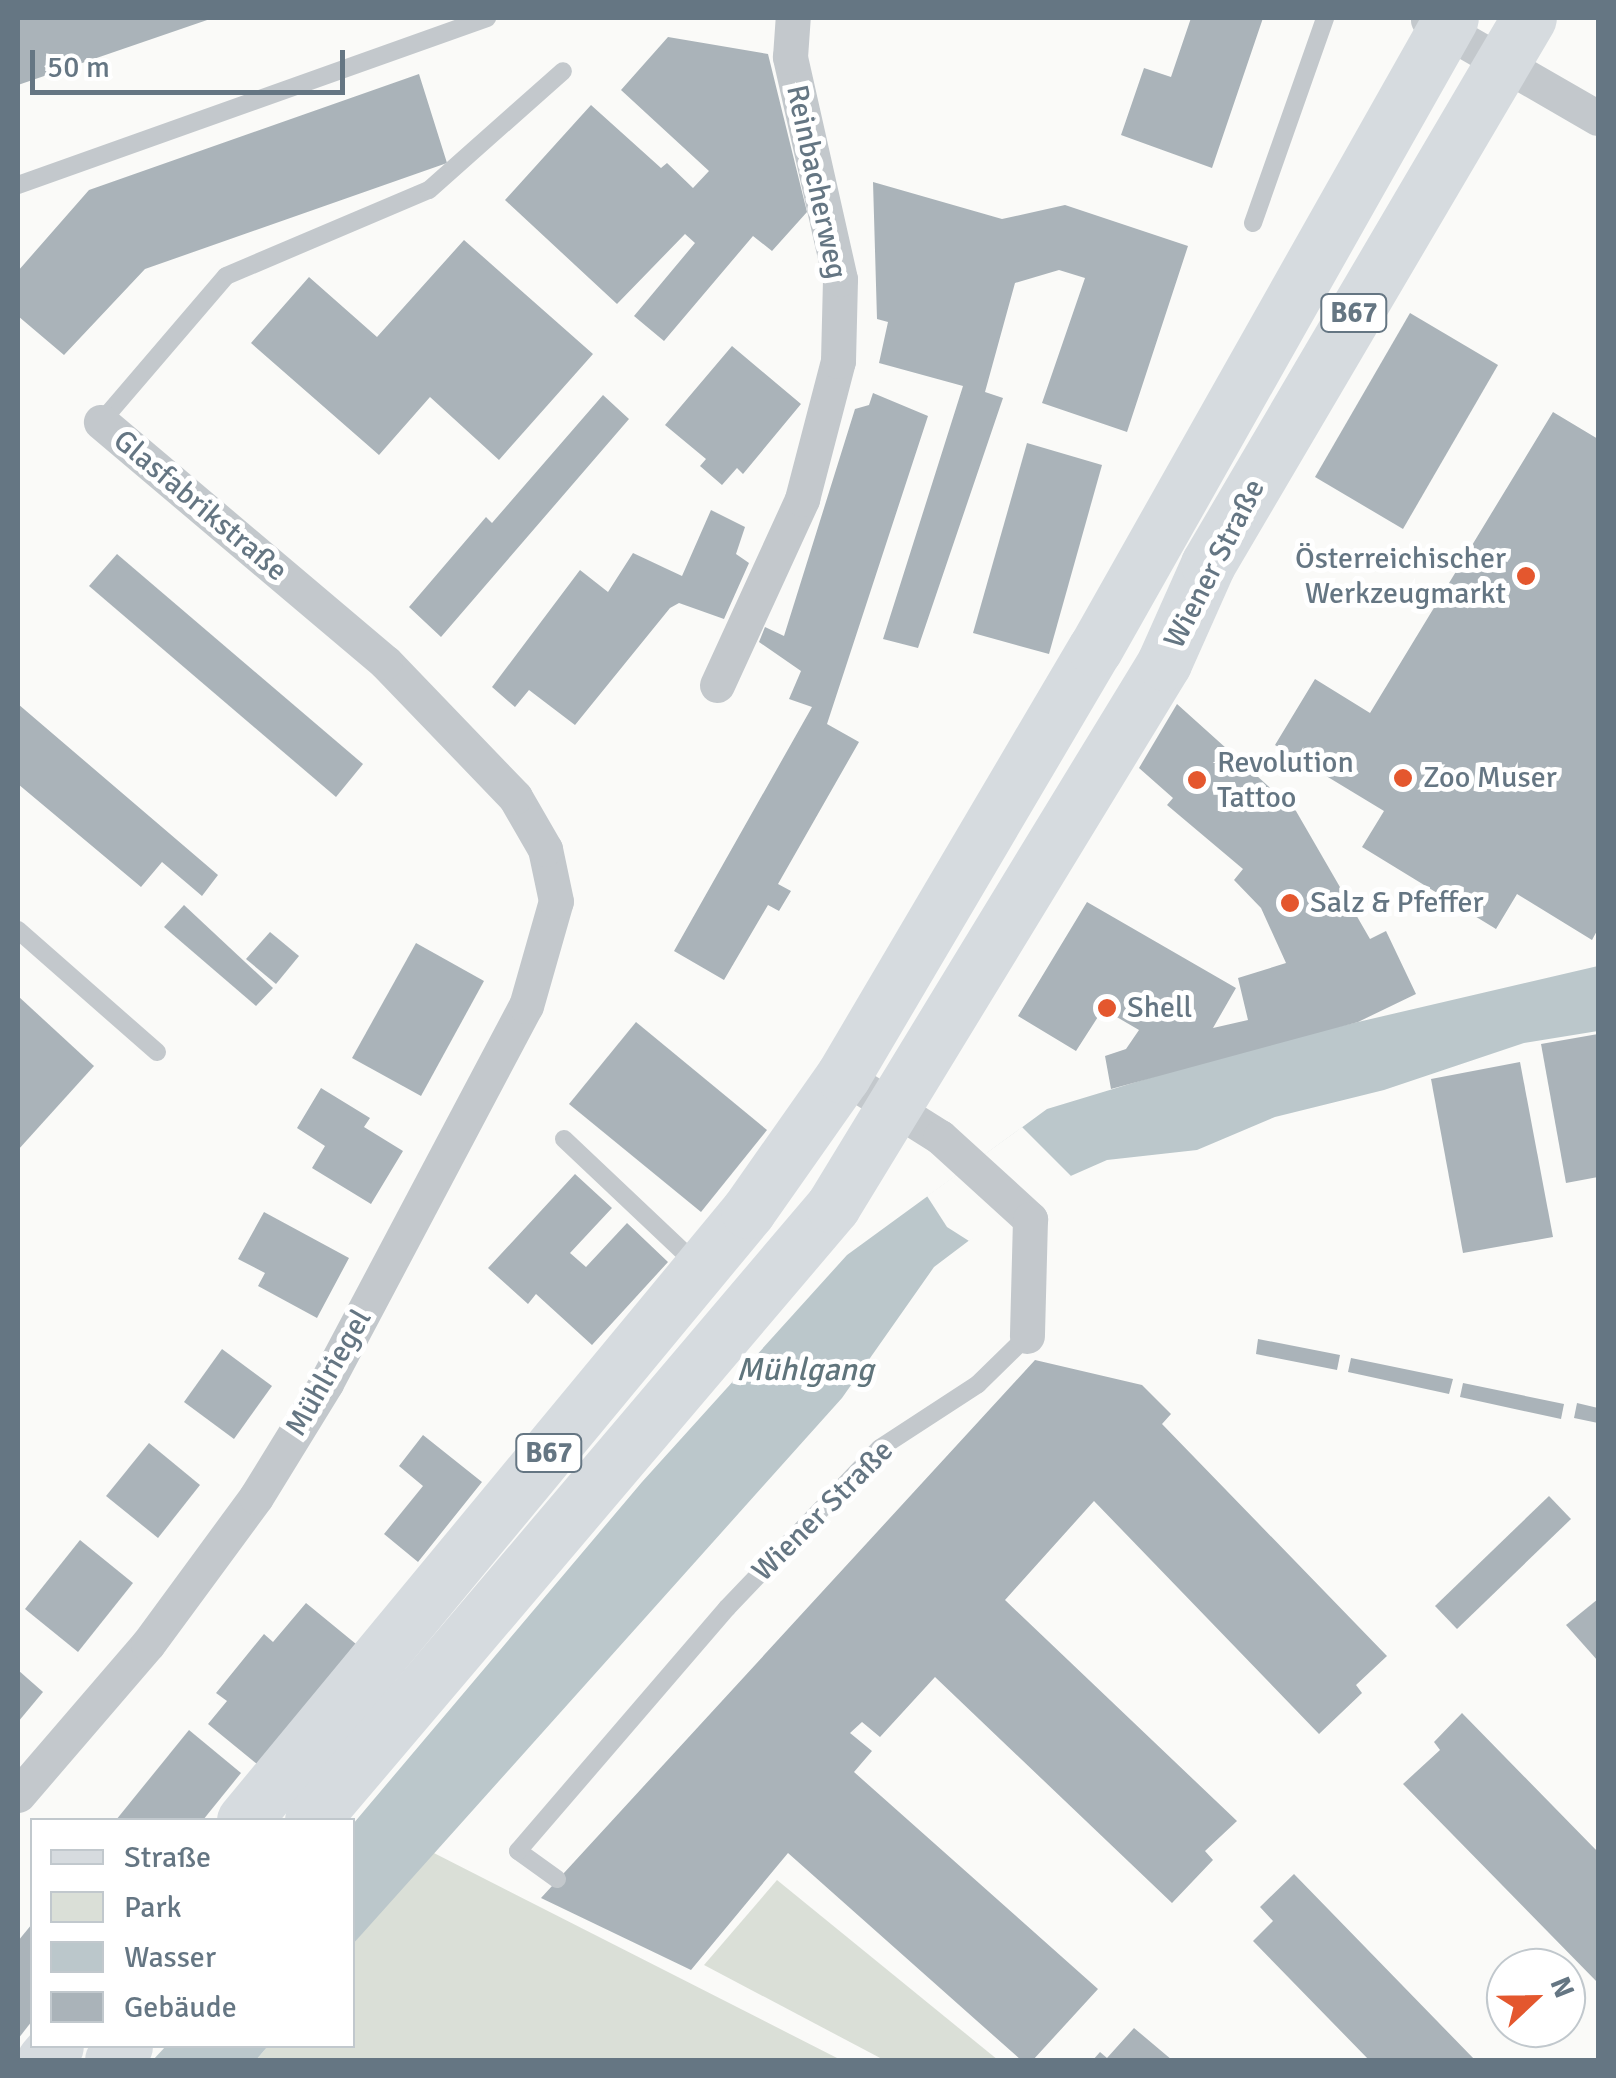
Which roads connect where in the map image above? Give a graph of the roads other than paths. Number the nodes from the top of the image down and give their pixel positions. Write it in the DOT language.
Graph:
graph roads {
  1 [pos="487,18"];
  2 [pos="793,18"];
  3 [pos="1324,18"];
  4 [pos="1440,21"];
  5 [pos="1515,40"];
  6 [pos="563,71"];
  7 [pos="1598,118"];
  8 [pos="18,185"];
  9 [pos="1253,224"];
  10 [pos="100,422"];
  11 [pos="717,685"];
  12 [pos="556,901"];
  13 [pos="18,930"];
  14 [pos="157,1052"];
  15 [pos="843,1076"];
  16 [pos="894,1106"];
  17 [pos="564,1139"];
  18 [pos="700,1268"];
  19 [pos="1027,1336"];
  20 [pos="18,1795"];
  21 [pos="246,1818"];
  22 [pos="314,1818"];
  23 [pos="557,1878"];
  1 -- 8 [label="lane"];
  2 -- 11 [label="street, Reinbacherweg"];
  3 -- 9 [label="lane"];
  4 -- 5 [label="street"];
  4 -- 15 [label="main road, Wiener Straße / B67"];
  5 -- 7 [label="street"];
  5 -- 16 [label="main road, Wiener Straße / B67"];
  6 -- 10 [label="lane, Glasfabrikstraße"];
  10 -- 12 [label="street, Glasfabrikstraße"];
  12 -- 20 [label="street, Mühlriegel"];
  13 -- 14 [label="lane"];
  15 -- 16 [label="street, Wiener Straße"];
  15 -- 18 [label="main road, Wiener Straße / B67"];
  16 -- 19 [label="street, Wiener Straße"];
  16 -- 22 [label="main road, Wiener Straße / B67"];
  17 -- 18 [label="lane"];
  18 -- 21 [label="main road, Wiener Straße / B67"];
  19 -- 23 [label="lane, Wiener Straße"];
}
